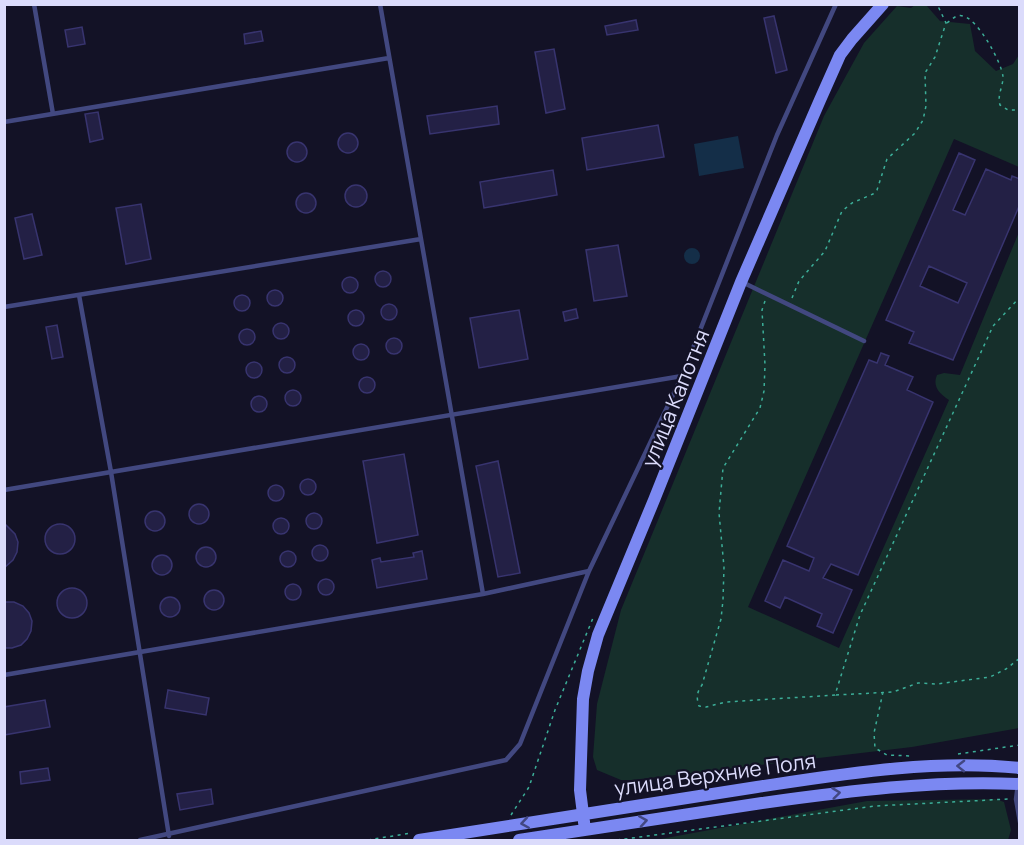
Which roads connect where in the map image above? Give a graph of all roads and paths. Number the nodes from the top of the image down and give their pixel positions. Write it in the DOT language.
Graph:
graph roads {
  1 [pos="34,4"];
  2 [pos="380,4"];
  3 [pos="836,4"];
  4 [pos="883,4"];
  5 [pos="937,4"];
  6 [pos="1002,4"];
  7 [pos="1019,5"];
  8 [pos="946,23"];
  9 [pos="389,58"];
  10 [pos="1020,110"];
  11 [pos="53,114"];
  12 [pos="4,122"];
  13 [pos="421,239"];
  14 [pos="741,282"];
  15 [pos="766,294"];
  16 [pos="79,295"];
  17 [pos="1020,297"];
  18 [pos="789,305"];
  19 [pos="4,307"];
  20 [pos="864,341"];
  21 [pos="682,376"];
  22 [pos="452,415"];
  23 [pos="111,472"];
  24 [pos="4,490"];
  25 [pos="589,571"];
  26 [pos="483,594"];
  27 [pos="140,653"];
  28 [pos="1020,658"];
  29 [pos="4,675"];
  30 [pos="883,692"];
  31 [pos="836,695"];
  32 [pos="1020,745"];
  33 [pos="953,754"];
  34 [pos="918,756"];
  35 [pos="1020,768"];
  36 [pos="1019,784"];
  37 [pos="1016,799"];
  38 [pos="583,814"];
  39 [pos="1020,822"];
  40 [pos="585,830"];
  41 [pos="169,836"];
  42 [pos="140,840"];
  43 [pos="419,840"];
  44 [pos="519,840"];
  45 [pos="617,840"];
  1 -- 11 [label="lane"];
  2 -- 9 [label="lane"];
  3 -- 21 [label="lane"];
  4 -- 14 [label="main road, улица Капотня"];
  5 -- 8 [label="path"];
  6 -- 7 [label="path"];
  8 -- 10 [label="path"];
  8 -- 18 [label="path"];
  9 -- 11 [label="lane"];
  9 -- 13 [label="lane"];
  11 -- 12 [label="lane"];
  13 -- 16 [label="lane"];
  13 -- 22 [label="lane"];
  14 -- 15 [label="lane"];
  14 -- 38 [label="main road, улица Капотня"];
  15 -- 18 [label="lane"];
  15 -- 31 [label="path"];
  16 -- 19 [label="lane"];
  16 -- 23 [label="lane"];
  17 -- 31 [label="path"];
  18 -- 20 [label="lane"];
  21 -- 22 [label="lane"];
  21 -- 25 [label="lane"];
  22 -- 23 [label="lane"];
  22 -- 26 [label="lane"];
  23 -- 24 [label="lane"];
  23 -- 27 [label="lane"];
  25 -- 26 [label="lane"];
  25 -- 41 [label="lane"];
  26 -- 27 [label="lane"];
  27 -- 29 [label="lane"];
  27 -- 41 [label="lane"];
  28 -- 30 [label="path"];
  30 -- 31 [label="path"];
  30 -- 34 [label="path"];
  32 -- 33 [label="path"];
  35 -- 38 [label="main road, улица Верхние Поля, one-way"];
  36 -- 37 [label="lane"];
  40 -- 36 [label="main road, улица Верхние Поля, one-way"];
  37 -- 39 [label="lane"];
  37 -- 45 [label="path"];
  38 -- 40 [label="main road, улица Капотня"];
  38 -- 43 [label="main road, улица Верхние Поля, one-way"];
  40 -- 44 [label="main road, улица Верхние Поля"];
  41 -- 42 [label="lane"];
}
